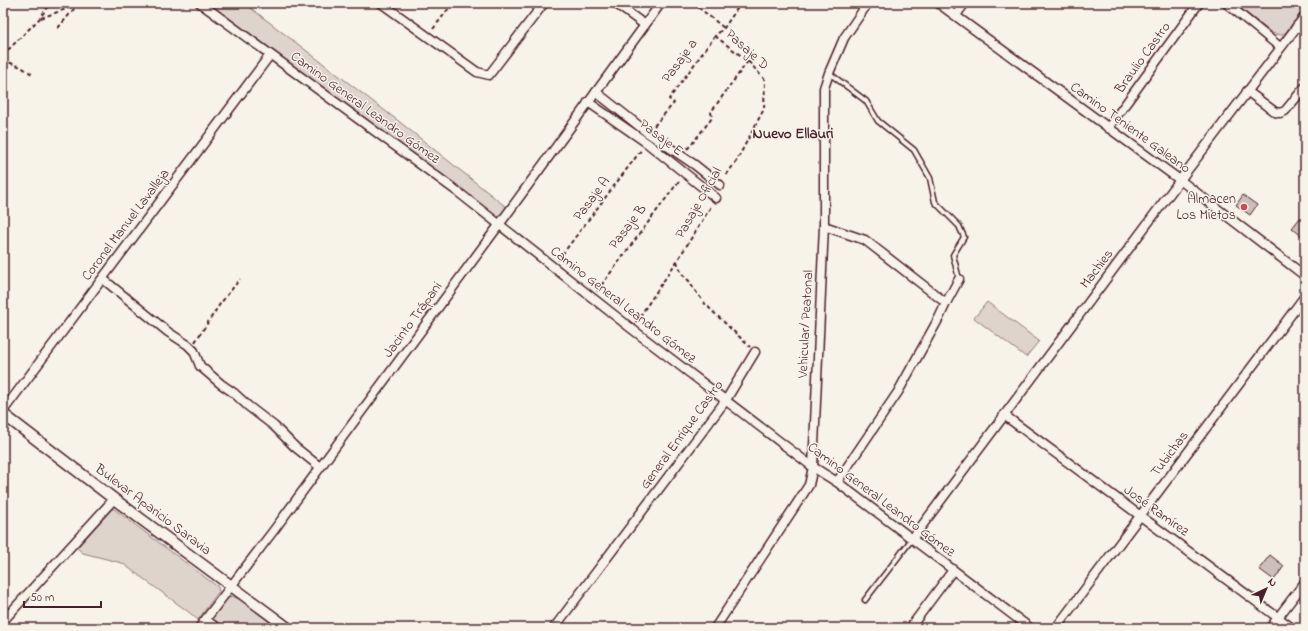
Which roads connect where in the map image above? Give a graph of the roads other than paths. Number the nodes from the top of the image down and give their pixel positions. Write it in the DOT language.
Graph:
graph roads {
  1 [pos="200,3"];
  2 [pos="381,3"];
  3 [pos="544,3"];
  4 [pos="615,3"];
  5 [pos="661,3"];
  6 [pos="868,3"];
  7 [pos="938,3"];
  8 [pos="965,3"];
  9 [pos="1199,3"];
  10 [pos="1226,3"];
  11 [pos="956,15"];
  12 [pos="1305,16"];
  13 [pos="645,24"];
  14 [pos="1298,26"];
  15 [pos="1305,32"];
  16 [pos="1280,47"];
  17 [pos="270,56"];
  18 [pos="828,73"];
  19 [pos="1305,87"];
  20 [pos="1247,91"];
  21 [pos="596,92"];
  22 [pos="588,102"];
  23 [pos="1108,128"];
  24 [pos="648,133"];
  25 [pos="647,144"];
  26 [pos="695,165"];
  27 [pos="685,173"];
  28 [pos="1180,180"];
  29 [pos="720,185"];
  30 [pos="716,198"];
  31 [pos="499,225"];
  32 [pos="824,226"];
  33 [pos="1305,276"];
  34 [pos="103,279"];
  35 [pos="959,279"];
  36 [pos="1305,296"];
  37 [pos="946,303"];
  38 [pos="755,352"];
  39 [pos="726,400"];
  40 [pos="3,412"];
  41 [pos="1004,415"];
  42 [pos="320,467"];
  43 [pos="813,467"];
  44 [pos="837,482"];
  45 [pos="114,499"];
  46 [pos="1140,516"];
  47 [pos="912,539"];
  48 [pos="953,570"];
  49 [pos="1305,582"];
  50 [pos="231,586"];
  51 [pos="865,600"];
  52 [pos="1278,618"];
  53 [pos="206,620"];
  54 [pos="3,621"];
  55 [pos="199,628"];
  56 [pos="217,628"];
  57 [pos="288,628"];
  58 [pos="554,628"];
  59 [pos="715,628"];
  60 [pos="910,628"];
  61 [pos="1030,628"];
  62 [pos="1056,628"];
  63 [pos="1270,628"];
  64 [pos="1292,628"];
  1 -- 17 [label="street, Camino General Leandro Gómez"];
  2 -- 3 [label="street"];
  4 -- 13 [label="street"];
  5 -- 13 [label="street, Jacinto Trápani"];
  6 -- 18 [label="street, Vehicular/ Peatonal"];
  7 -- 11 [label="street, Camino Teniente Galeano"];
  8 -- 11 [label="street"];
  9 -- 23 [label="street, Braulio Castro"];
  10 -- 16 [label="street"];
  11 -- 23 [label="street, Camino Teniente Galeano"];
  12 -- 14 [label="street, Machies"];
  13 -- 21 [label="street, Jacinto Trápani"];
  14 -- 15 [label="street"];
  14 -- 16 [label="street, Machies"];
  16 -- 20 [label="street, Machies"];
  17 -- 31 [label="street, Camino General Leandro Gómez"];
  17 -- 34 [label="street, Coronel Manuel Lavalleja"];
  18 -- 32 [label="street, Vehicular/ Peatonal"];
  18 -- 35 [label="lane"];
  19 -- 20 [label="street"];
  20 -- 28 [label="street, Machies"];
  21 -- 22 [label="street, Jacinto Trápani"];
  21 -- 24 [label="street, Pasaje E"];
  22 -- 25 [label="street, Pasaje E"];
  22 -- 31 [label="street, Jacinto Trápani"];
  23 -- 28 [label="street, Camino Teniente Galeano"];
  24 -- 25 [label="street"];
  24 -- 26 [label="street, Pasaje E"];
  25 -- 27 [label="street, Pasaje E"];
  26 -- 27 [label="street"];
  26 -- 29 [label="street, Pasaje E"];
  27 -- 30 [label="street, Pasaje E"];
  28 -- 33 [label="street, Camino Teniente Galeano"];
  28 -- 41 [label="street, Machies"];
  31 -- 39 [label="street, Camino General Leandro Gómez"];
  31 -- 42 [label="street, Jacinto Trápani"];
  32 -- 37 [label="street"];
  32 -- 43 [label="street, Vehicular/ Peatonal"];
  34 -- 40 [label="street, Coronel Manuel Lavalleja"];
  34 -- 42 [label="street"];
  35 -- 37 [label="street"];
  36 -- 46 [label="street, Tubichas"];
  37 -- 44 [label="street"];
  38 -- 39 [label="street, General Enrique Castro"];
  39 -- 43 [label="street, Camino General Leandro Gómez"];
  39 -- 58 [label="street, General Enrique Castro"];
  40 -- 45 [label="street, Bulevar Aparicio Saravia"];
  41 -- 46 [label="street, José Ramírez"];
  41 -- 47 [label="street, Machies"];
  42 -- 50 [label="street, Jacinto Trápani"];
  43 -- 44 [label="street, Camino General Leandro Gómez"];
  43 -- 59 [label="street, Vehicular/ Peatonal"];
  44 -- 47 [label="street, Camino General Leandro Gómez"];
  45 -- 50 [label="street, Bulevar Aparicio Saravia"];
  45 -- 54 [label="street"];
  46 -- 52 [label="street, José Ramírez"];
  46 -- 62 [label="street, Tubichas"];
  47 -- 48 [label="street, Camino General Leandro Gómez"];
  47 -- 51 [label="lane"];
  48 -- 60 [label="street"];
  48 -- 61 [label="street, Camino General Leandro Gómez"];
  49 -- 52 [label="street"];
  50 -- 53 [label="street, Jacinto Trápani"];
  50 -- 57 [label="street, Bulevar Aparicio Saravia"];
  52 -- 63 [label="street"];
  52 -- 64 [label="street, José Ramírez"];
  53 -- 55 [label="street, Jacinto Trápani"];
  53 -- 56 [label="street"];
}
